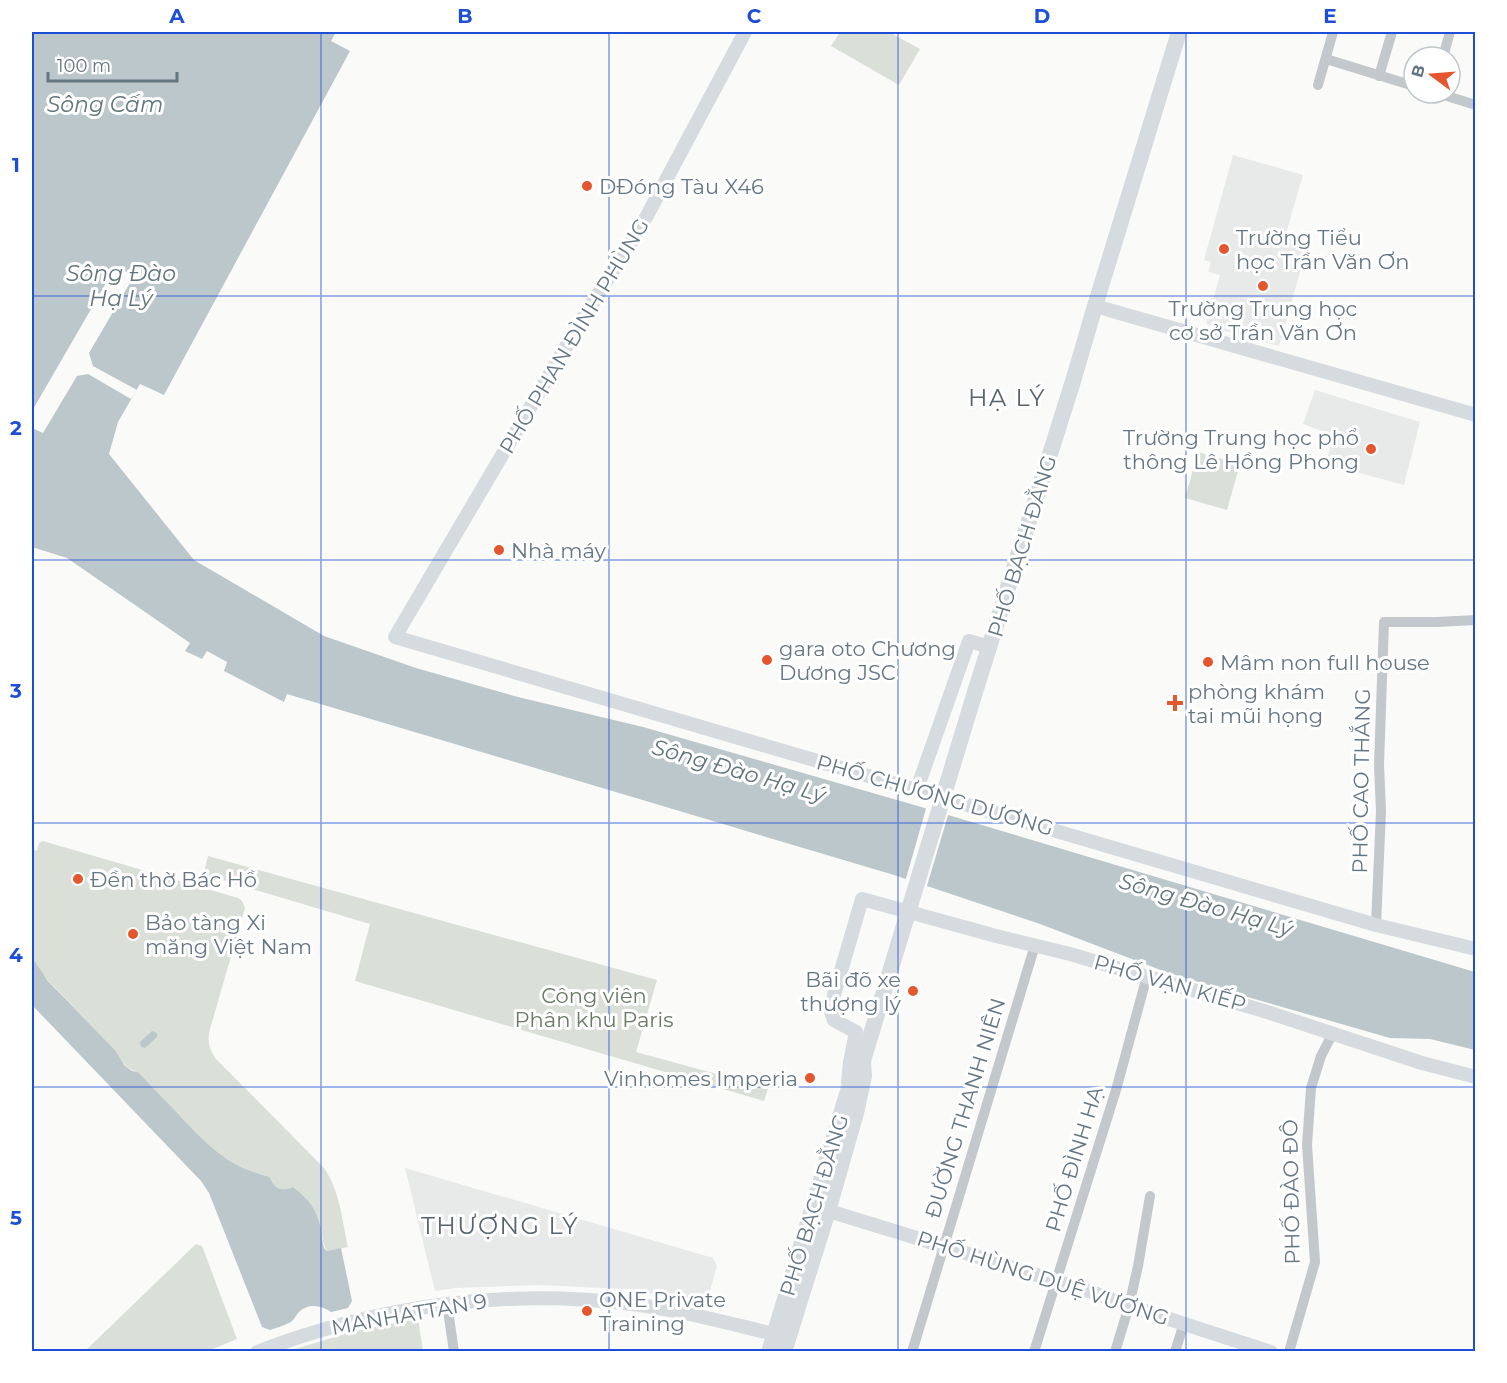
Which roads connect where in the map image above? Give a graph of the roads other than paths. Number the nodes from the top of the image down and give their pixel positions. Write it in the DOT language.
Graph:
graph roads {
  1 [pos="745,32"];
  2 [pos="1179,32"];
  3 [pos="1334,32"];
  4 [pos="1392,32"];
  5 [pos="1326,59"];
  6 [pos="1379,76"];
  7 [pos="1402,83"];
  8 [pos="1318,85"];
  9 [pos="1095,306"];
  10 [pos="1476,415"];
  11 [pos="1476,620"];
  12 [pos="395,637"];
  13 [pos="990,647"];
  14 [pos="917,789"];
  15 [pos="1376,925"];
  16 [pos="1035,945"];
  17 [pos="1475,948"];
  18 [pos="1147,976"];
  19 [pos="1333,1033"];
  20 [pos="864,1057"];
  21 [pos="1476,1077"];
  22 [pos="846,1097"];
  23 [pos="1150,1196"];
  24 [pos="820,1209"];
  25 [pos="943,1247"];
  26 [pos="1056,1281"];
  27 [pos="447,1303"];
  28 [pos="1129,1306"];
  29 [pos="1185,1323"];
  30 [pos="774,1334"];
  31 [pos="257,1352"];
  32 [pos="454,1352"];
  33 [pos="769,1352"];
  34 [pos="784,1352"];
  35 [pos="912,1352"];
  36 [pos="1034,1352"];
  37 [pos="1115,1352"];
  38 [pos="1174,1352"];
  39 [pos="1271,1352"];
  40 [pos="1289,1352"];
  1 -- 12 [label="street, PHỐ PHAN ĐÌNH PHÙNG"];
  2 -- 9 [label="main road, PHỐ BẠCH ĐẰNG"];
  3 -- 5 [label="street"];
  4 -- 6 [label="street"];
  5 -- 6 [label="street"];
  5 -- 8 [label="street"];
  6 -- 7 [label="street"];
  9 -- 10 [label="street"];
  9 -- 13 [label="main road, PHỐ BẠCH ĐẰNG"];
  11 -- 15 [label="street, PHỐ CAO THẮNG"];
  12 -- 14 [label="street, PHỐ CHƯƠNG DƯƠNG"];
  13 -- 14 [label="street"];
  13 -- 20 [label="main road, PHỐ BẠCH ĐẰNG"];
  14 -- 15 [label="street, PHỐ CHƯƠNG DƯƠNG"];
  15 -- 17 [label="street, PHỐ CHƯƠNG DƯƠNG"];
  16 -- 18 [label="street, PHỐ VẠN KIẾP"];
  16 -- 22 [label="street, PHỐ VẠN KIẾP"];
  16 -- 25 [label="street, ĐƯỜNG THANH NIÊN"];
  18 -- 19 [label="street, PHỐ VẠN KIẾP"];
  18 -- 26 [label="street, PHỐ ĐÌNH HẠ"];
  19 -- 21 [label="street, PHỐ VẠN KIẾP"];
  19 -- 40 [label="street, PHỐ ĐÀO ĐÔ"];
  20 -- 22 [label="main road, PHỐ BẠCH ĐẰNG"];
  20 -- 24 [label="main road, PHỐ BẠCH ĐẰNG"];
  22 -- 24 [label="main road, PHỐ BẠCH ĐẰNG"];
  23 -- 28 [label="street"];
  24 -- 25 [label="street, PHỐ HÙNG DUỆ VƯƠNG"];
  24 -- 30 [label="main road, PHỐ BẠCH ĐẰNG"];
  24 -- 34 [label="main road, PHỐ BẠCH ĐẰNG"];
  25 -- 26 [label="street, PHỐ HÙNG DUỆ VƯƠNG"];
  25 -- 35 [label="street, ĐƯỜNG THANH NIÊN"];
  26 -- 28 [label="street, PHỐ HÙNG DUỆ VƯƠNG"];
  26 -- 36 [label="street, PHỐ ĐÌNH HẠ"];
  27 -- 30 [label="street, MANHATTAN 9"];
  27 -- 31 [label="street, MANHATTAN 9"];
  27 -- 32 [label="street"];
  28 -- 29 [label="street, PHỐ HÙNG DUỆ VƯƠNG"];
  28 -- 37 [label="street"];
  29 -- 38 [label="street"];
  29 -- 39 [label="street, PHỐ HÙNG DUỆ VƯƠNG"];
  30 -- 33 [label="main road, PHỐ BẠCH ĐẰNG"];
}
